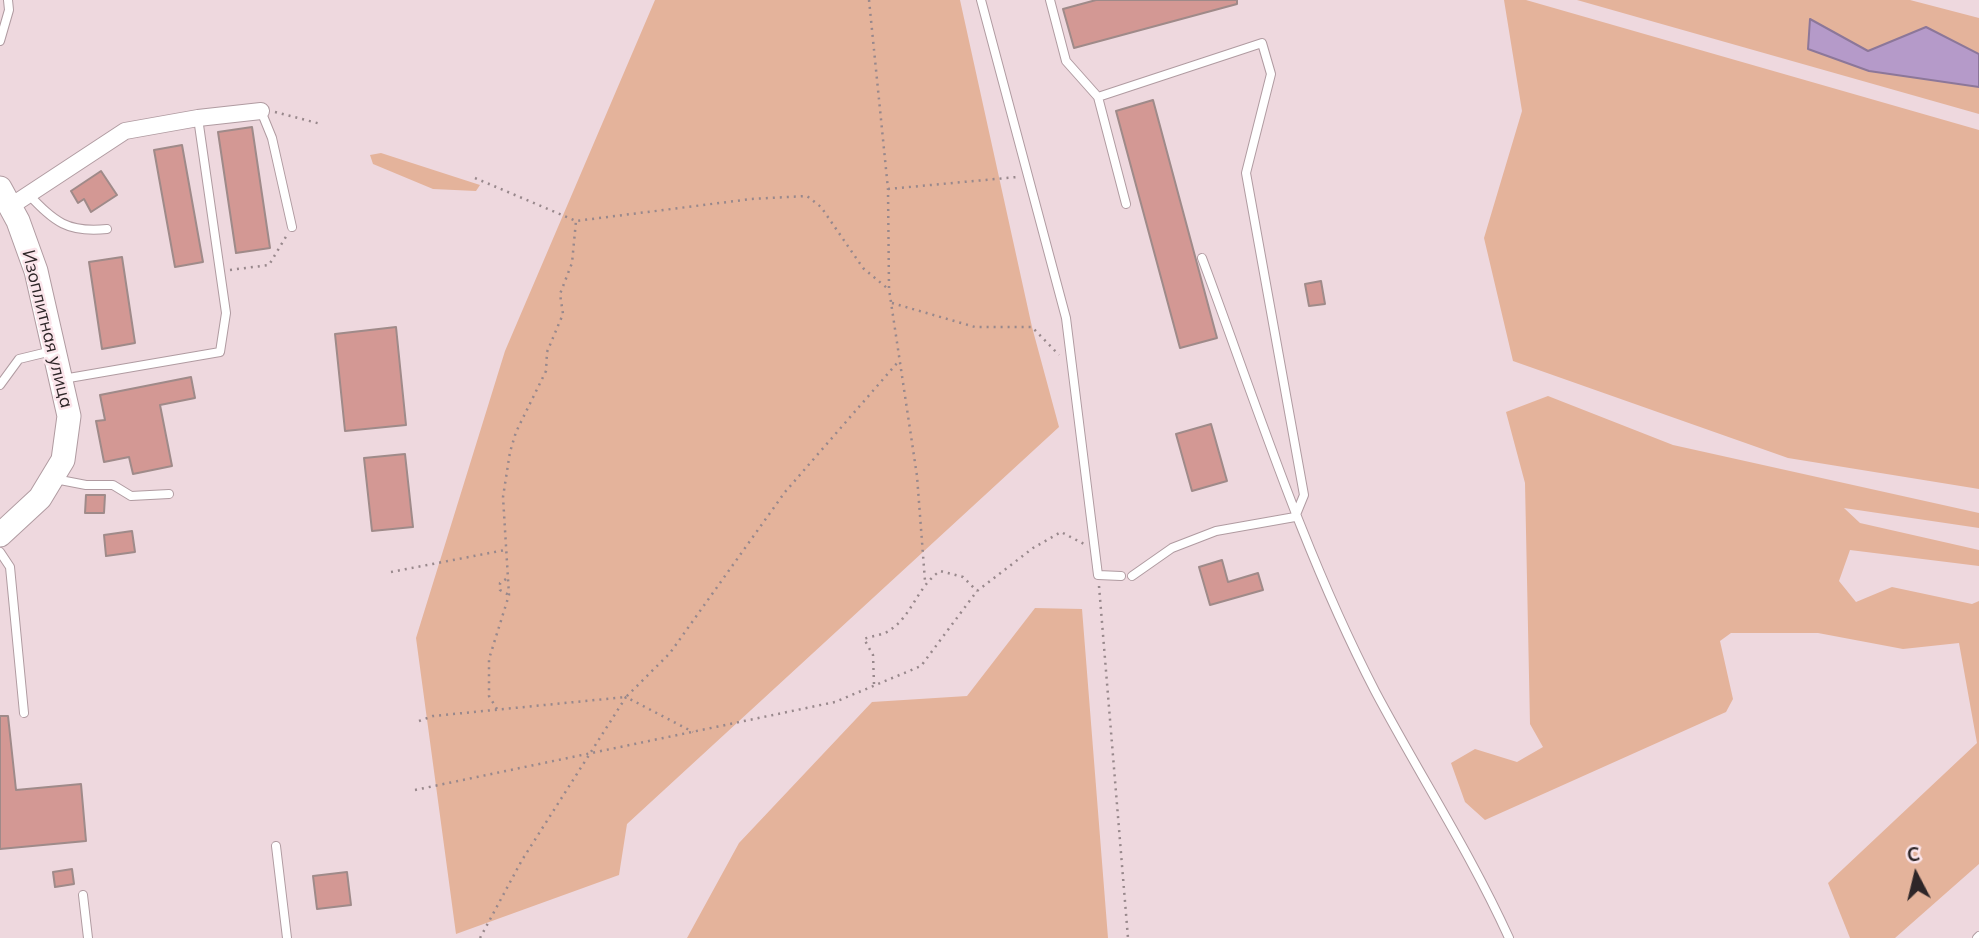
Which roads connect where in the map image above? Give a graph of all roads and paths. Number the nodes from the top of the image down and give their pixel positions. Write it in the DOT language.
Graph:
graph roads {
  1 [pos="8,0"];
  2 [pos="869,0"];
  3 [pos="981,0"];
  4 [pos="1050,0"];
  5 [pos="0,41"];
  6 [pos="1098,97"];
  7 [pos="261,111"];
  8 [pos="198,118"];
  9 [pos="321,124"];
  10 [pos="1029,176"];
  11 [pos="475,178"];
  12 [pos="888,189"];
  13 [pos="11,200"];
  14 [pos="1126,204"];
  15 [pos="576,221"];
  16 [pos="292,227"];
  17 [pos="107,229"];
  18 [pos="1202,258"];
  19 [pos="220,272"];
  20 [pos="889,289"];
  21 [pos="892,303"];
  22 [pos="54,351"];
  23 [pos="898,362"];
  24 [pos="1074,371"];
  25 [pos="60,380"];
  26 [pos="0,385"];
  27 [pos="52,478"];
  28 [pos="169,494"];
  29 [pos="1295,517"];
  30 [pos="0,535"];
  31 [pos="505,550"];
  32 [pos="0,552"];
  33 [pos="1096,561"];
  34 [pos="391,572"];
  35 [pos="1098,575"];
  36 [pos="1121,576"];
  37 [pos="1132,576"];
  38 [pos="506,579"];
  39 [pos="925,581"];
  40 [pos="977,591"];
  41 [pos="509,595"];
  42 [pos="873,686"];
  43 [pos="626,697"];
  44 [pos="497,709"];
  45 [pos="24,713"];
  46 [pos="419,721"];
  47 [pos="693,732"];
  48 [pos="591,753"];
  49 [pos="415,790"];
  50 [pos="276,846"];
  51 [pos="83,895"];
  52 [pos="88,938"];
  53 [pos="287,938"];
  54 [pos="480,938"];
  55 [pos="1128,938"];
  56 [pos="1509,938"];
  1 -- 5 [label="lane"];
  2 -- 12 [label="path"];
  3 -- 10 [label="lane"];
  4 -- 6 [label="lane"];
  6 -- 14 [label="lane"];
  6 -- 29 [label="lane"];
  7 -- 8 [label="street"];
  7 -- 9 [label="path"];
  7 -- 16 [label="lane"];
  8 -- 13 [label="street"];
  8 -- 19 [label="lane"];
  10 -- 12 [label="path"];
  10 -- 24 [label="lane"];
  11 -- 15 [label="path"];
  12 -- 20 [label="path"];
  13 -- 17 [label="lane"];
  13 -- 22 [label="street, Изоплитная улица"];
  15 -- 20 [label="path"];
  15 -- 31 [label="path"];
  16 -- 19 [label="path"];
  18 -- 29 [label="lane"];
  19 -- 25 [label="lane"];
  20 -- 21 [label="path"];
  21 -- 23 [label="path"];
  21 -- 24 [label="path"];
  22 -- 25 [label="street, Изоплитная улица"];
  22 -- 26 [label="lane"];
  23 -- 39 [label="path"];
  23 -- 43 [label="path"];
  24 -- 33 [label="lane"];
  25 -- 27 [label="street, Изоплитная улица"];
  27 -- 28 [label="lane"];
  27 -- 30 [label="street, Изоплитная улица"];
  29 -- 37 [label="lane"];
  29 -- 56 [label="lane"];
  31 -- 34 [label="path"];
  31 -- 38 [label="path"];
  32 -- 45 [label="lane"];
  33 -- 35 [label="lane"];
  33 -- 40 [label="path"];
  35 -- 36 [label="lane"];
  35 -- 55 [label="path"];
  38 -- 41 [label="path"];
  38 -- 41 [label="path"];
  39 -- 40 [label="path"];
  39 -- 42 [label="path"];
  40 -- 42 [label="path"];
  41 -- 44 [label="path"];
  42 -- 47 [label="path"];
  43 -- 44 [label="path"];
  43 -- 47 [label="path"];
  43 -- 48 [label="path"];
  44 -- 46 [label="path"];
  47 -- 48 [label="path"];
  48 -- 49 [label="path"];
  48 -- 54 [label="path"];
  50 -- 53 [label="lane"];
  51 -- 52 [label="lane"];
}
